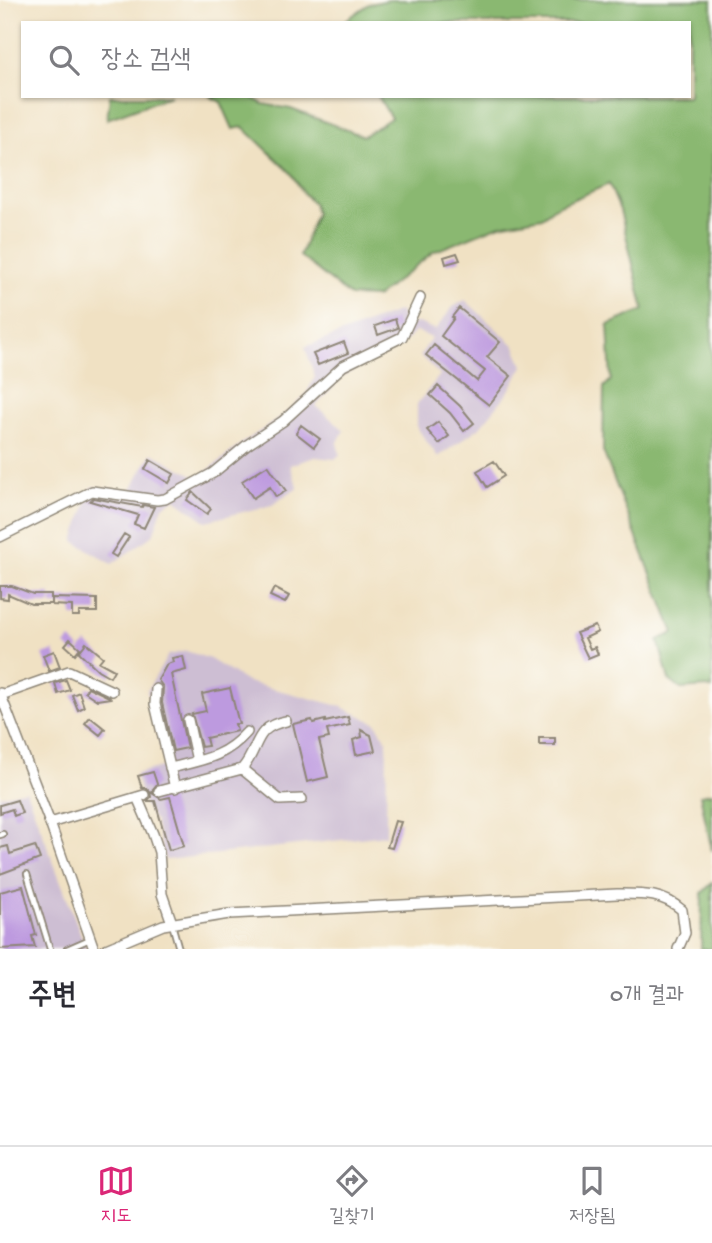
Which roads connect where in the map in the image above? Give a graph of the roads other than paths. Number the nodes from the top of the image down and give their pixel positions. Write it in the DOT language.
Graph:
graph roads {
  1 [pos="420,298"];
  2 [pos="0,537"];
  3 [pos="156,689"];
  4 [pos="112,691"];
  5 [pos="1,694"];
  6 [pos="188,720"];
  7 [pos="286,721"];
  8 [pos="247,732"];
  9 [pos="197,761"];
  10 [pos="170,768"];
  11 [pos="242,769"];
  12 [pos="174,788"];
  13 [pos="159,791"];
  14 [pos="302,799"];
  15 [pos="50,823"];
  16 [pos="27,874"];
  17 [pos="172,923"];
  18 [pos="91,939"];
  19 [pos="50,949"];
  20 [pos="67,949"];
  21 [pos="94,949"];
  22 [pos="106,949"];
  23 [pos="179,949"];
  24 [pos="678,949"];
  1 -- 2 [label="street"];
  3 -- 10 [label="street"];
  4 -- 5 [label="street"];
  5 -- 15 [label="street"];
  6 -- 9 [label="street"];
  7 -- 11 [label="street"];
  8 -- 9 [label="street"];
  9 -- 10 [label="street"];
  10 -- 12 [label="street"];
  11 -- 12 [label="street"];
  11 -- 14 [label="street"];
  12 -- 13 [label="street"];
  15 -- 17 [label="street"];
  15 -- 18 [label="street"];
  16 -- 19 [label="lane"];
  17 -- 22 [label="street"];
  17 -- 23 [label="lane"];
  17 -- 24 [label="street"];
  18 -- 20 [label="lane"];
  18 -- 21 [label="street"];
}
